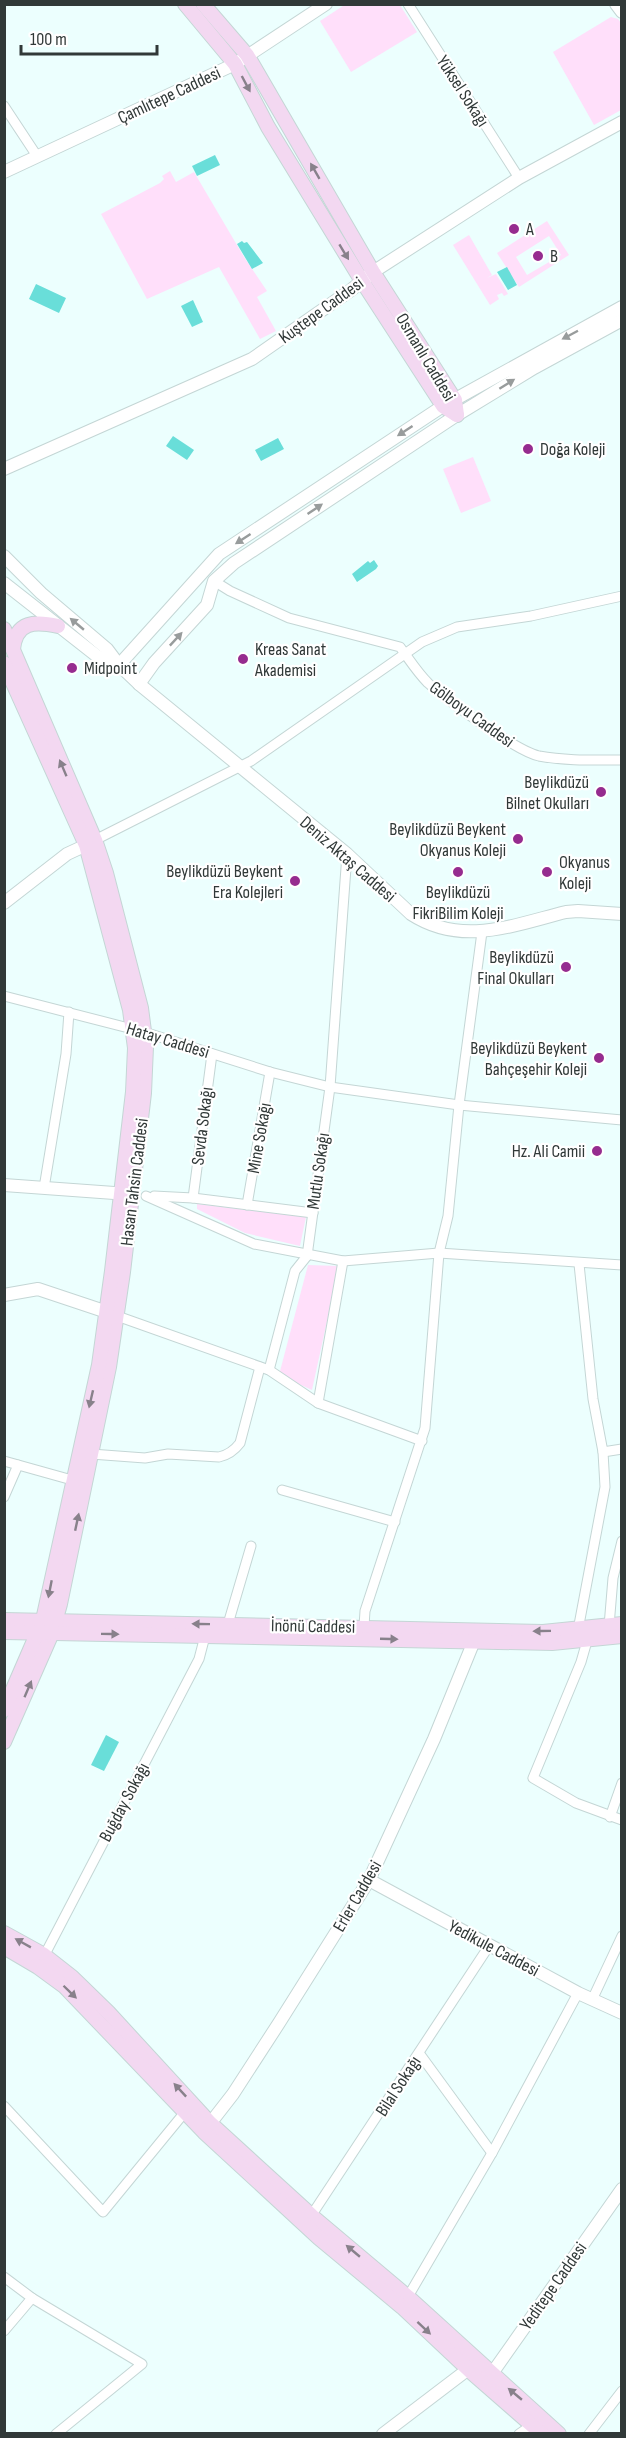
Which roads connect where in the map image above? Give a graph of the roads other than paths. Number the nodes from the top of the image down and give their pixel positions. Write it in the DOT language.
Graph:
graph roads {
  1 [pos="185,4"];
  2 [pos="203,4"];
  3 [pos="326,4"];
  4 [pos="408,4"];
  5 [pos="616,4"];
  6 [pos="621,12"];
  7 [pos="247,55"];
  8 [pos="235,64"];
  9 [pos="4,106"];
  10 [pos="621,122"];
  11 [pos="37,156"];
  12 [pos="4,172"];
  13 [pos="519,178"];
  14 [pos="374,272"];
  15 [pos="362,281"];
  16 [pos="621,307"];
  17 [pos="621,320"];
  18 [pos="449,403"];
  19 [pos="457,415"];
  20 [pos="4,469"];
  21 [pos="4,556"];
  22 [pos="202,573"];
  23 [pos="214,581"];
  24 [pos="4,583"];
  25 [pos="621,596"];
  26 [pos="58,626"];
  27 [pos="4,629"];
  28 [pos="13,649"];
  29 [pos="405,654"];
  30 [pos="4,663"];
  31 [pos="119,665"];
  32 [pos="139,684"];
  33 [pos="621,760"];
  34 [pos="238,766"];
  35 [pos="91,843"];
  36 [pos="347,854"];
  37 [pos="4,903"];
  38 [pos="621,914"];
  39 [pos="482,932"];
  40 [pos="4,996"];
  41 [pos="69,1012"];
  42 [pos="138,1030"];
  43 [pos="212,1054"];
  44 [pos="270,1072"];
  45 [pos="330,1087"];
  46 [pos="459,1105"];
  47 [pos="621,1120"];
  48 [pos="4,1185"];
  49 [pos="44,1188"];
  50 [pos="133,1195"];
  51 [pos="193,1198"];
  52 [pos="247,1205"];
  53 [pos="313,1213"];
  54 [pos="439,1253"];
  55 [pos="307,1256"];
  56 [pos="343,1261"];
  57 [pos="579,1264"];
  58 [pos="621,1265"];
  59 [pos="4,1295"];
  60 [pos="111,1313"];
  61 [pos="265,1369"];
  62 [pos="318,1403"];
  63 [pos="422,1441"];
  64 [pos="621,1449"];
  65 [pos="603,1452"];
  66 [pos="91,1454"];
  67 [pos="4,1461"];
  68 [pos="18,1465"];
  69 [pos="72,1480"];
  70 [pos="282,1490"];
  71 [pos="4,1497"];
  72 [pos="395,1522"];
  73 [pos="621,1541"];
  74 [pos="251,1546"];
  75 [pos="4,1620"];
  76 [pos="228,1624"];
  77 [pos="615,1625"];
  78 [pos="48,1626"];
  79 [pos="4,1632"];
  80 [pos="363,1632"];
  81 [pos="583,1635"];
  82 [pos="205,1636"];
  83 [pos="475,1636"];
  84 [pos="621,1636"];
  85 [pos="4,1710"];
  86 [pos="4,1742"];
  87 [pos="621,1783"];
  88 [pos="610,1817"];
  89 [pos="621,1820"];
  90 [pos="369,1881"];
  91 [pos="4,1933"];
  92 [pos="621,1936"];
  93 [pos="489,1946"];
  94 [pos="4,1947"];
  95 [pos="41,1961"];
  96 [pos="578,1993"];
  97 [pos="592,2000"];
  98 [pos="621,2013"];
  99 [pos="419,2053"];
  100 [pos="4,2106"];
  101 [pos="185,2112"];
  102 [pos="207,2127"];
  103 [pos="492,2153"];
  104 [pos="621,2189"];
  105 [pos="308,2220"];
  106 [pos="4,2277"];
  107 [pos="32,2298"];
  108 [pos="405,2302"];
  109 [pos="4,2331"];
  110 [pos="473,2366"];
  111 [pos="488,2379"];
  112 [pos="621,2391"];
  113 [pos="537,2429"];
  114 [pos="56,2433"];
  115 [pos="383,2433"];
  116 [pos="519,2433"];
  117 [pos="559,2433"];
  118 [pos="589,2433"];
  1 -- 8 [label="main road, Osmanlı Caddesi"];
  2 -- 7 [label="main road, Osmanlı Caddesi"];
  3 -- 7 [label="street, Çamlıtepe Caddesi"];
  4 -- 13 [label="street, Yüksel Sokağı"];
  5 -- 6 [label="street"];
  7 -- 8 [label="street, Çamlıtepe Caddesi"];
  14 -- 7 [label="main road, Osmanlı Caddesi, one-way"];
  8 -- 11 [label="street, Çamlıtepe Caddesi"];
  8 -- 15 [label="main road, Osmanlı Caddesi, one-way"];
  9 -- 11 [label="street"];
  10 -- 13 [label="street, Kuştepe Caddesi"];
  11 -- 12 [label="street, Çamlıtepe Caddesi"];
  13 -- 14 [label="street, Kuştepe Caddesi"];
  14 -- 15 [label="street, Kuştepe Caddesi"];
  14 -- 18 [label="main road, Osmanlı Caddesi"];
  15 -- 18 [label="main road, Osmanlı Caddesi"];
  15 -- 20 [label="street, Kuştepe Caddesi"];
  16 -- 18 [label="street, one-way"];
  19 -- 17 [label="street, one-way"];
  18 -- 19 [label="main road, Osmanlı Caddesi"];
  18 -- 22 [label="street, one-way"];
  23 -- 19 [label="street, one-way"];
  31 -- 21 [label="street, one-way"];
  22 -- 23 [label="street"];
  22 -- 31 [label="street"];
  23 -- 29 [label="street"];
  32 -- 23 [label="street, one-way"];
  24 -- 26 [label="street"];
  25 -- 29 [label="street"];
  26 -- 28 [label="main road"];
  26 -- 31 [label="street"];
  27 -- 28 [label="main road, Hasan Tahsin Caddesi"];
  35 -- 28 [label="main road, Hasan Tahsin Caddesi, one-way"];
  29 -- 33 [label="street, Gölboyu Caddesi"];
  29 -- 34 [label="street"];
  30 -- 35 [label="main road"];
  31 -- 32 [label="street, Deniz Aktaş Caddesi"];
  32 -- 34 [label="street, Deniz Aktaş Caddesi"];
  34 -- 35 [label="street"];
  34 -- 36 [label="street, Deniz Aktaş Caddesi"];
  35 -- 37 [label="street"];
  35 -- 42 [label="main road, Hasan Tahsin Caddesi"];
  36 -- 39 [label="street, Deniz Aktaş Caddesi"];
  36 -- 45 [label="street, Mutlu Sokağı"];
  38 -- 39 [label="street, Deniz Aktaş Caddesi"];
  39 -- 46 [label="street"];
  40 -- 41 [label="street, Hatay Caddesi"];
  41 -- 42 [label="street, Hatay Caddesi"];
  41 -- 49 [label="street"];
  42 -- 43 [label="street, Hatay Caddesi"];
  42 -- 50 [label="main road, Hasan Tahsin Caddesi"];
  43 -- 44 [label="street, Hatay Caddesi"];
  43 -- 51 [label="street, Sevda Sokağı"];
  44 -- 45 [label="street, Hatay Caddesi"];
  44 -- 52 [label="street, Mine Sokağı"];
  45 -- 46 [label="street, Hatay Caddesi"];
  45 -- 53 [label="street, Mutlu Sokağı"];
  46 -- 47 [label="street, Hatay Caddesi"];
  46 -- 54 [label="street"];
  48 -- 49 [label="street"];
  49 -- 50 [label="street"];
  50 -- 51 [label="street"];
  50 -- 55 [label="street"];
  50 -- 60 [label="main road, Hasan Tahsin Caddesi"];
  51 -- 52 [label="street"];
  52 -- 53 [label="street"];
  53 -- 55 [label="street, Mutlu Sokağı"];
  54 -- 56 [label="street"];
  54 -- 57 [label="street"];
  54 -- 63 [label="street"];
  55 -- 56 [label="street"];
  55 -- 61 [label="street"];
  56 -- 62 [label="street"];
  57 -- 58 [label="street"];
  57 -- 65 [label="street"];
  59 -- 60 [label="street"];
  60 -- 61 [label="street"];
  60 -- 66 [label="main road, Hasan Tahsin Caddesi"];
  60 -- 69 [label="main road, Hasan Tahsin Caddesi, one-way"];
  61 -- 62 [label="street"];
  61 -- 66 [label="street"];
  62 -- 63 [label="street"];
  63 -- 72 [label="street"];
  64 -- 65 [label="street"];
  65 -- 81 [label="street"];
  78 -- 66 [label="main road, Hasan Tahsin Caddesi, one-way"];
  67 -- 68 [label="street"];
  68 -- 69 [label="street"];
  68 -- 71 [label="street"];
  69 -- 78 [label="main road, Hasan Tahsin Caddesi, one-way"];
  70 -- 72 [label="street"];
  72 -- 80 [label="street"];
  73 -- 77 [label="street"];
  74 -- 76 [label="street"];
  75 -- 78 [label="main road, İnönü Caddesi"];
  76 -- 78 [label="main road, İnönü Caddesi, one-way"];
  76 -- 80 [label="main road, İnönü Caddesi"];
  77 -- 81 [label="main road"];
  78 -- 79 [label="main road, İnönü Caddesi"];
  78 -- 82 [label="main road, one-way"];
  78 -- 85 [label="main road, Hasan Tahsin Caddesi"];
  86 -- 78 [label="main road, Hasan Tahsin Caddesi, one-way"];
  80 -- 82 [label="main road"];
  80 -- 83 [label="main road"];
  81 -- 83 [label="main road"];
  81 -- 84 [label="main road"];
  81 -- 88 [label="street"];
  82 -- 95 [label="street, Buğday Sokağı"];
  83 -- 90 [label="street, Erler Caddesi"];
  87 -- 88 [label="street"];
  88 -- 89 [label="street"];
  90 -- 93 [label="street, Yedikule Caddesi"];
  90 -- 102 [label="street, Erler Caddesi"];
  95 -- 91 [label="main road, one-way"];
  92 -- 97 [label="street"];
  93 -- 96 [label="street, Yedikule Caddesi"];
  93 -- 99 [label="street, Bilal Sokağı"];
  94 -- 95 [label="main road"];
  95 -- 101 [label="main road, one-way"];
  102 -- 95 [label="main road, one-way"];
  96 -- 97 [label="street, Yedikule Caddesi"];
  96 -- 103 [label="street"];
  97 -- 98 [label="street, Yedikule Caddesi"];
  99 -- 103 [label="street"];
  99 -- 105 [label="street, Bilal Sokağı"];
  100 -- 101 [label="street"];
  101 -- 102 [label="main road"];
  102 -- 105 [label="main road"];
  103 -- 108 [label="street"];
  104 -- 111 [label="street, Yeditepe Caddesi"];
  105 -- 108 [label="main road"];
  106 -- 107 [label="street"];
  107 -- 109 [label="street"];
  107 -- 114 [label="street"];
  108 -- 110 [label="main road"];
  110 -- 111 [label="main road"];
  110 -- 115 [label="street"];
  111 -- 113 [label="main road"];
  117 -- 111 [label="main road, one-way"];
  112 -- 118 [label="street"];
  113 -- 116 [label="street"];
}
